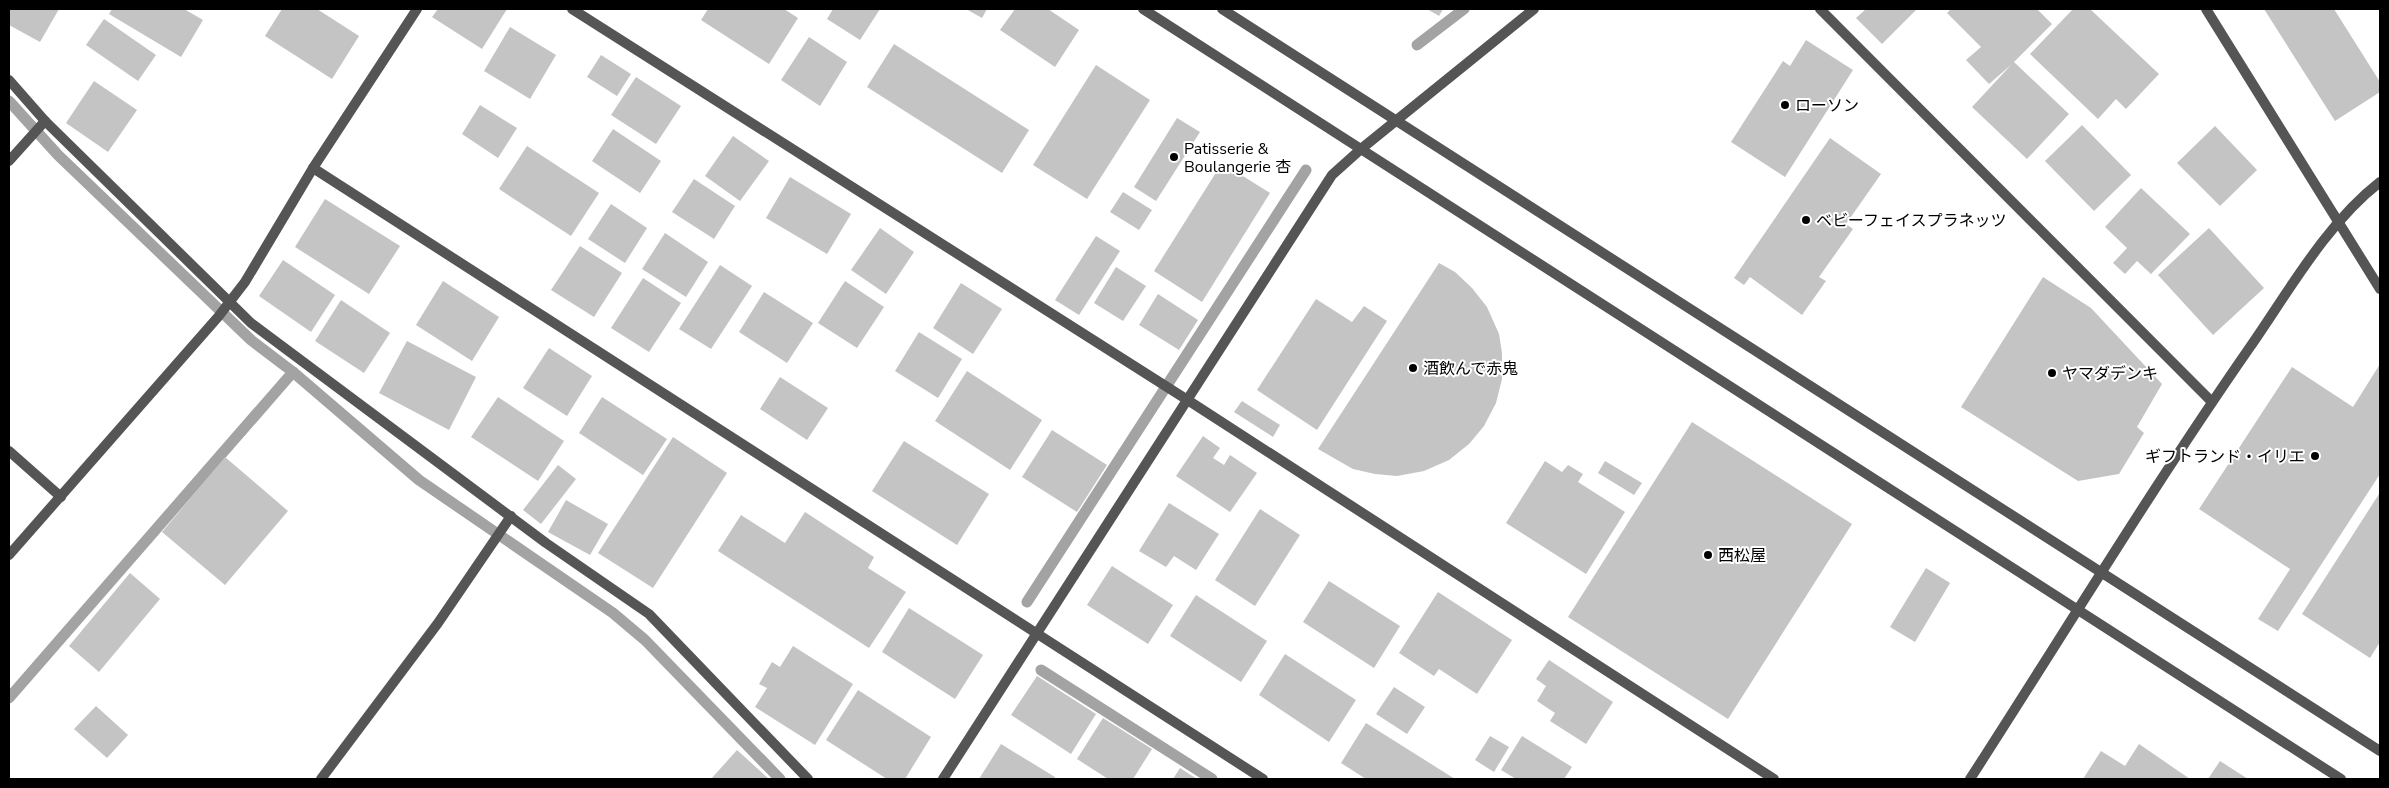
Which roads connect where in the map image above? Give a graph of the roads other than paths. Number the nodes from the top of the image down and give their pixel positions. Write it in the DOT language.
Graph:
graph roads {
  1 [pos="417,9"];
  2 [pos="572,9"];
  3 [pos="1143,9"];
  4 [pos="1222,9"];
  5 [pos="1534,9"];
  6 [pos="1820,9"];
  7 [pos="2206,9"];
  8 [pos="9,80"];
  9 [pos="1396,121"];
  10 [pos="39,127"];
  11 [pos="1361,149"];
  12 [pos="9,161"];
  13 [pos="313,168"];
  14 [pos="2380,182"];
  15 [pos="2340,222"];
  16 [pos="2380,289"];
  17 [pos="223,310"];
  18 [pos="1186,399"];
  19 [pos="2212,402"];
  20 [pos="9,451"];
  21 [pos="61,497"];
  22 [pos="511,516"];
  23 [pos="9,555"];
  24 [pos="2102,573"];
  25 [pos="2078,610"];
  26 [pos="1036,634"];
  27 [pos="2380,751"];
  28 [pos="321,779"];
  29 [pos="808,779"];
  30 [pos="943,779"];
  31 [pos="1263,779"];
  32 [pos="1774,779"];
  33 [pos="1970,779"];
  34 [pos="2341,779"];
  1 -- 13 [label="street"];
  2 -- 18 [label="street"];
  3 -- 11 [label="street"];
  4 -- 9 [label="street"];
  5 -- 9 [label="street"];
  6 -- 19 [label="street"];
  7 -- 15 [label="street"];
  8 -- 10 [label="street"];
  9 -- 11 [label="street"];
  9 -- 24 [label="street"];
  10 -- 12 [label="street"];
  10 -- 17 [label="street"];
  11 -- 18 [label="street"];
  11 -- 25 [label="street"];
  13 -- 17 [label="street"];
  13 -- 26 [label="street"];
  14 -- 15 [label="street"];
  15 -- 16 [label="street"];
  15 -- 19 [label="street"];
  17 -- 21 [label="street"];
  17 -- 22 [label="street"];
  18 -- 26 [label="street"];
  18 -- 32 [label="street"];
  19 -- 24 [label="street"];
  20 -- 21 [label="street"];
  21 -- 23 [label="street"];
  22 -- 28 [label="street"];
  22 -- 29 [label="street"];
  24 -- 25 [label="street"];
  24 -- 27 [label="street"];
  25 -- 33 [label="street"];
  25 -- 34 [label="street"];
  26 -- 30 [label="street"];
  26 -- 31 [label="street"];
}
